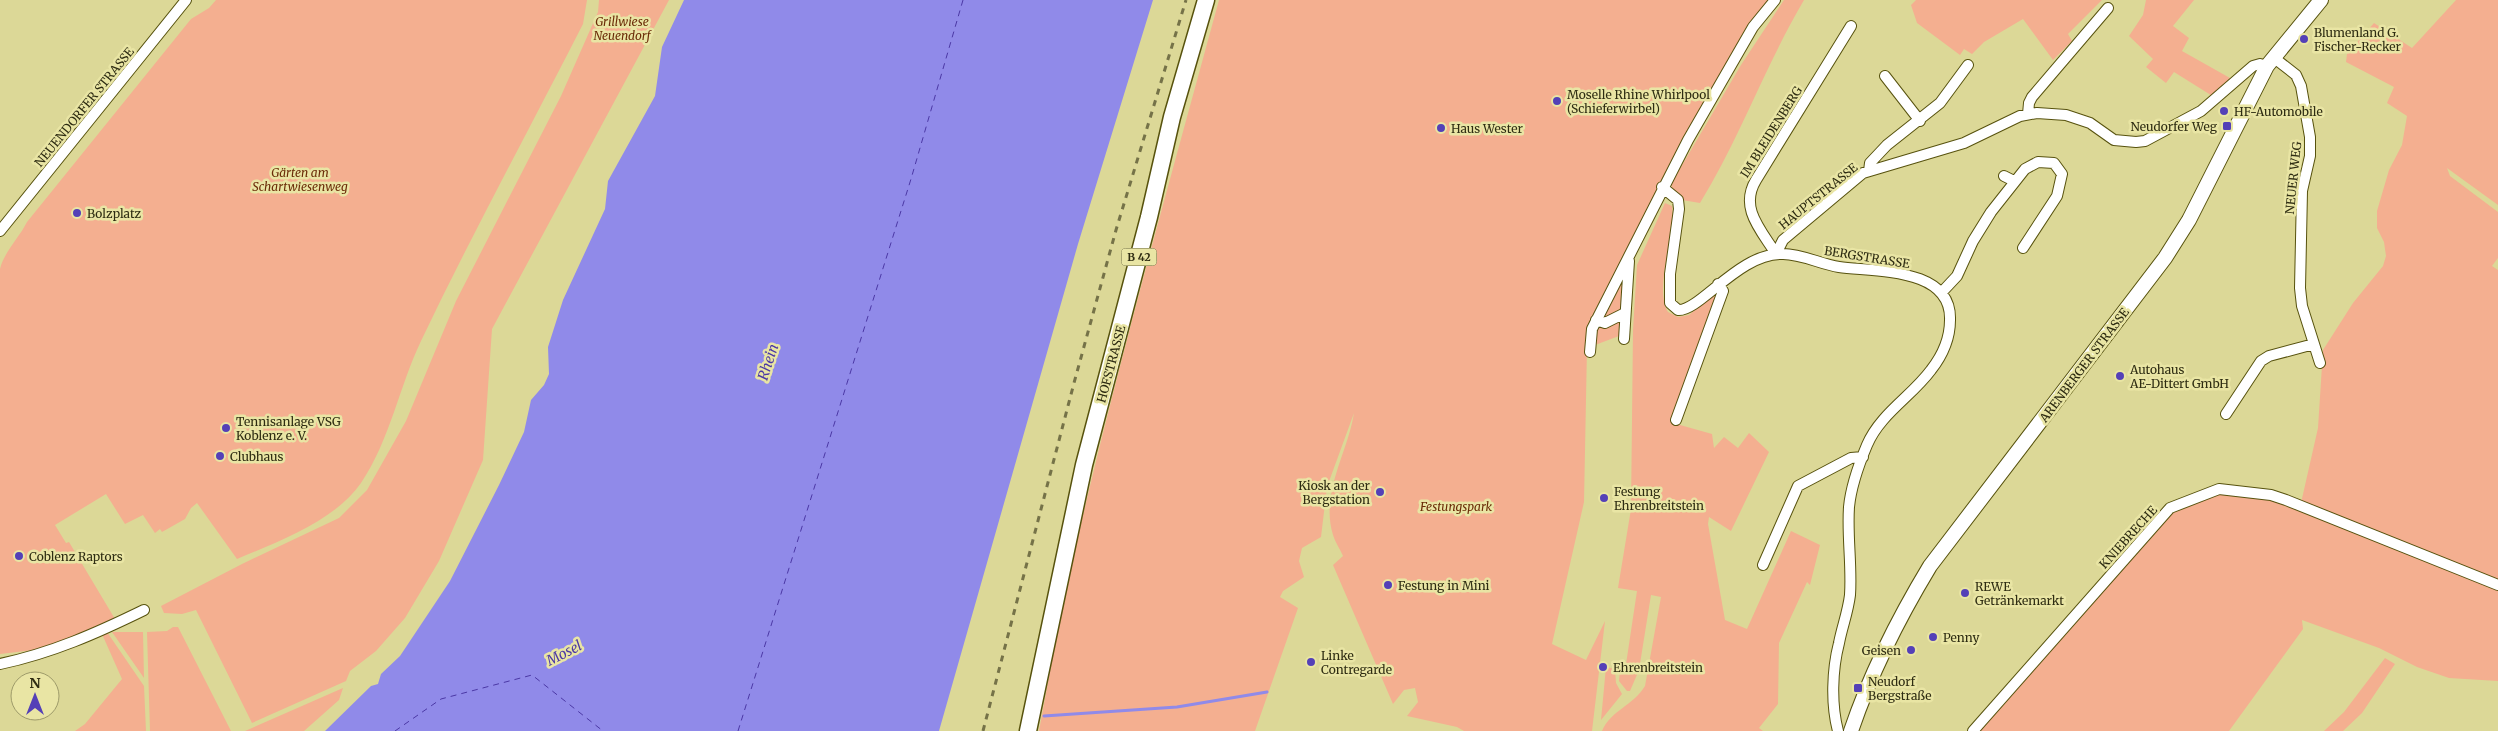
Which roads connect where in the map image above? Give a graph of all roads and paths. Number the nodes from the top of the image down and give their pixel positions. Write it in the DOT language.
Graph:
graph roads {
  1 [pos="186,0"];
  2 [pos="1206,0"];
  3 [pos="1775,0"];
  4 [pos="2321,0"];
  5 [pos="2108,8"];
  6 [pos="1851,26"];
  7 [pos="2270,62"];
  8 [pos="1968,65"];
  9 [pos="1885,76"];
  10 [pos="2028,114"];
  11 [pos="1920,121"];
  12 [pos="1869,171"];
  13 [pos="2004,176"];
  14 [pos="2014,181"];
  15 [pos="1662,187"];
  16 [pos="0,231"];
  17 [pos="2023,248"];
  18 [pos="1632,249"];
  19 [pos="1776,254"];
  20 [pos="1718,284"];
  21 [pos="1942,292"];
  22 [pos="1625,313"];
  23 [pos="1596,320"];
  24 [pos="1624,339"];
  25 [pos="2314,344"];
  26 [pos="1590,352"];
  27 [pos="2320,363"];
  28 [pos="2226,414"];
  29 [pos="1676,420"];
  30 [pos="1862,457"];
  31 [pos="1763,565"];
  32 [pos="2498,585"];
  33 [pos="144,610"];
  34 [pos="0,664"];
  35 [pos="1028,731"];
  36 [pos="1838,731"];
  37 [pos="1851,731"];
  38 [pos="1973,731"];
  1 -- 16 [label="street, NEUENDORFER STRASSE"];
  2 -- 35 [label="main road, HOFSTRASSE / B 42"];
  3 -- 15 [label="street"];
  4 -- 7 [label="main road, ARENBERGER STRASSE"];
  5 -- 10 [label="street"];
  6 -- 19 [label="street, IM BLEIDENBERG"];
  7 -- 10 [label="street"];
  7 -- 25 [label="street, NEUER WEG"];
  7 -- 37 [label="main road, ARENBERGER STRASSE"];
  8 -- 11 [label="street, HAUPTSTRASSE"];
  9 -- 11 [label="street"];
  10 -- 12 [label="street"];
  11 -- 12 [label="street, HAUPTSTRASSE"];
  12 -- 19 [label="street, HAUPTSTRASSE"];
  13 -- 14 [label="street"];
  14 -- 17 [label="street"];
  14 -- 21 [label="street"];
  15 -- 18 [label="street"];
  15 -- 20 [label="street, BERGSTRASSE"];
  18 -- 22 [label="street"];
  18 -- 23 [label="street"];
  19 -- 20 [label="street, BERGSTRASSE"];
  19 -- 21 [label="street, BERGSTRASSE"];
  20 -- 29 [label="street"];
  21 -- 30 [label="street"];
  22 -- 23 [label="street"];
  22 -- 24 [label="street"];
  23 -- 26 [label="street"];
  25 -- 27 [label="street, NEUER WEG"];
  25 -- 28 [label="street"];
  30 -- 31 [label="street"];
  30 -- 36 [label="street"];
  32 -- 38 [label="street, KNIEBRECHE"];
  33 -- 34 [label="street"];
}
